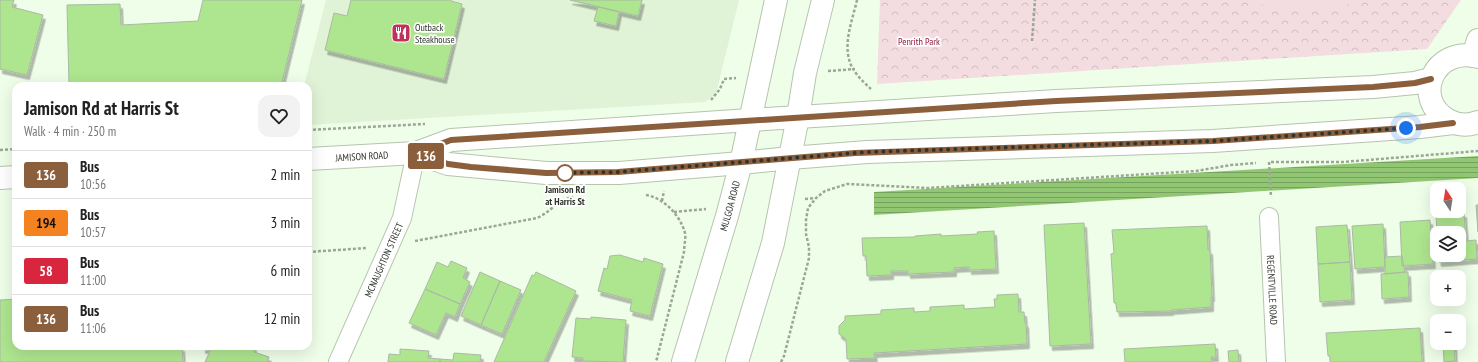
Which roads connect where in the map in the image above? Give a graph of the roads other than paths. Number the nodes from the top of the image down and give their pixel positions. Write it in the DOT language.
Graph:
graph roads {
  1 [pos="776,0"];
  2 [pos="823,0"];
  3 [pos="1476,51"];
  4 [pos="1431,79"];
  5 [pos="798,117"];
  6 [pos="750,120"];
  7 [pos="1478,122"];
  8 [pos="1453,123"];
  9 [pos="416,153"];
  10 [pos="790,158"];
  11 [pos="312,159"];
  12 [pos="741,163"];
  13 [pos="12,177"];
  14 [pos="0,178"];
  15 [pos="1269,217"];
  16 [pos="338,362"];
  17 [pos="683,362"];
  18 [pos="737,362"];
  19 [pos="1276,362"];
  1 -- 6 [label="main road, MULGOA ROAD"];
  2 -- 5 [label="main road"];
  3 -- 4 [label="main road"];
  4 -- 5 [label="main road, JAMISON ROAD"];
  4 -- 8 [label="main road"];
  5 -- 6 [label="main road, JAMISON ROAD"];
  5 -- 10 [label="main road"];
  6 -- 9 [label="main road, JAMISON ROAD"];
  6 -- 12 [label="main road, MULGOA ROAD"];
  7 -- 8 [label="main road, JAMISON ROAD"];
  8 -- 10 [label="main road, JAMISON ROAD"];
  9 -- 11 [label="main road, JAMISON ROAD"];
  9 -- 12 [label="main road, JAMISON ROAD"];
  9 -- 16 [label="street, MCNAUGHTON STREET"];
  10 -- 12 [label="main road, JAMISON ROAD"];
  10 -- 18 [label="main road"];
  12 -- 17 [label="main road, MULGOA ROAD"];
  13 -- 14 [label="main road"];
  15 -- 19 [label="street, REGENTVILLE ROAD"];
}
